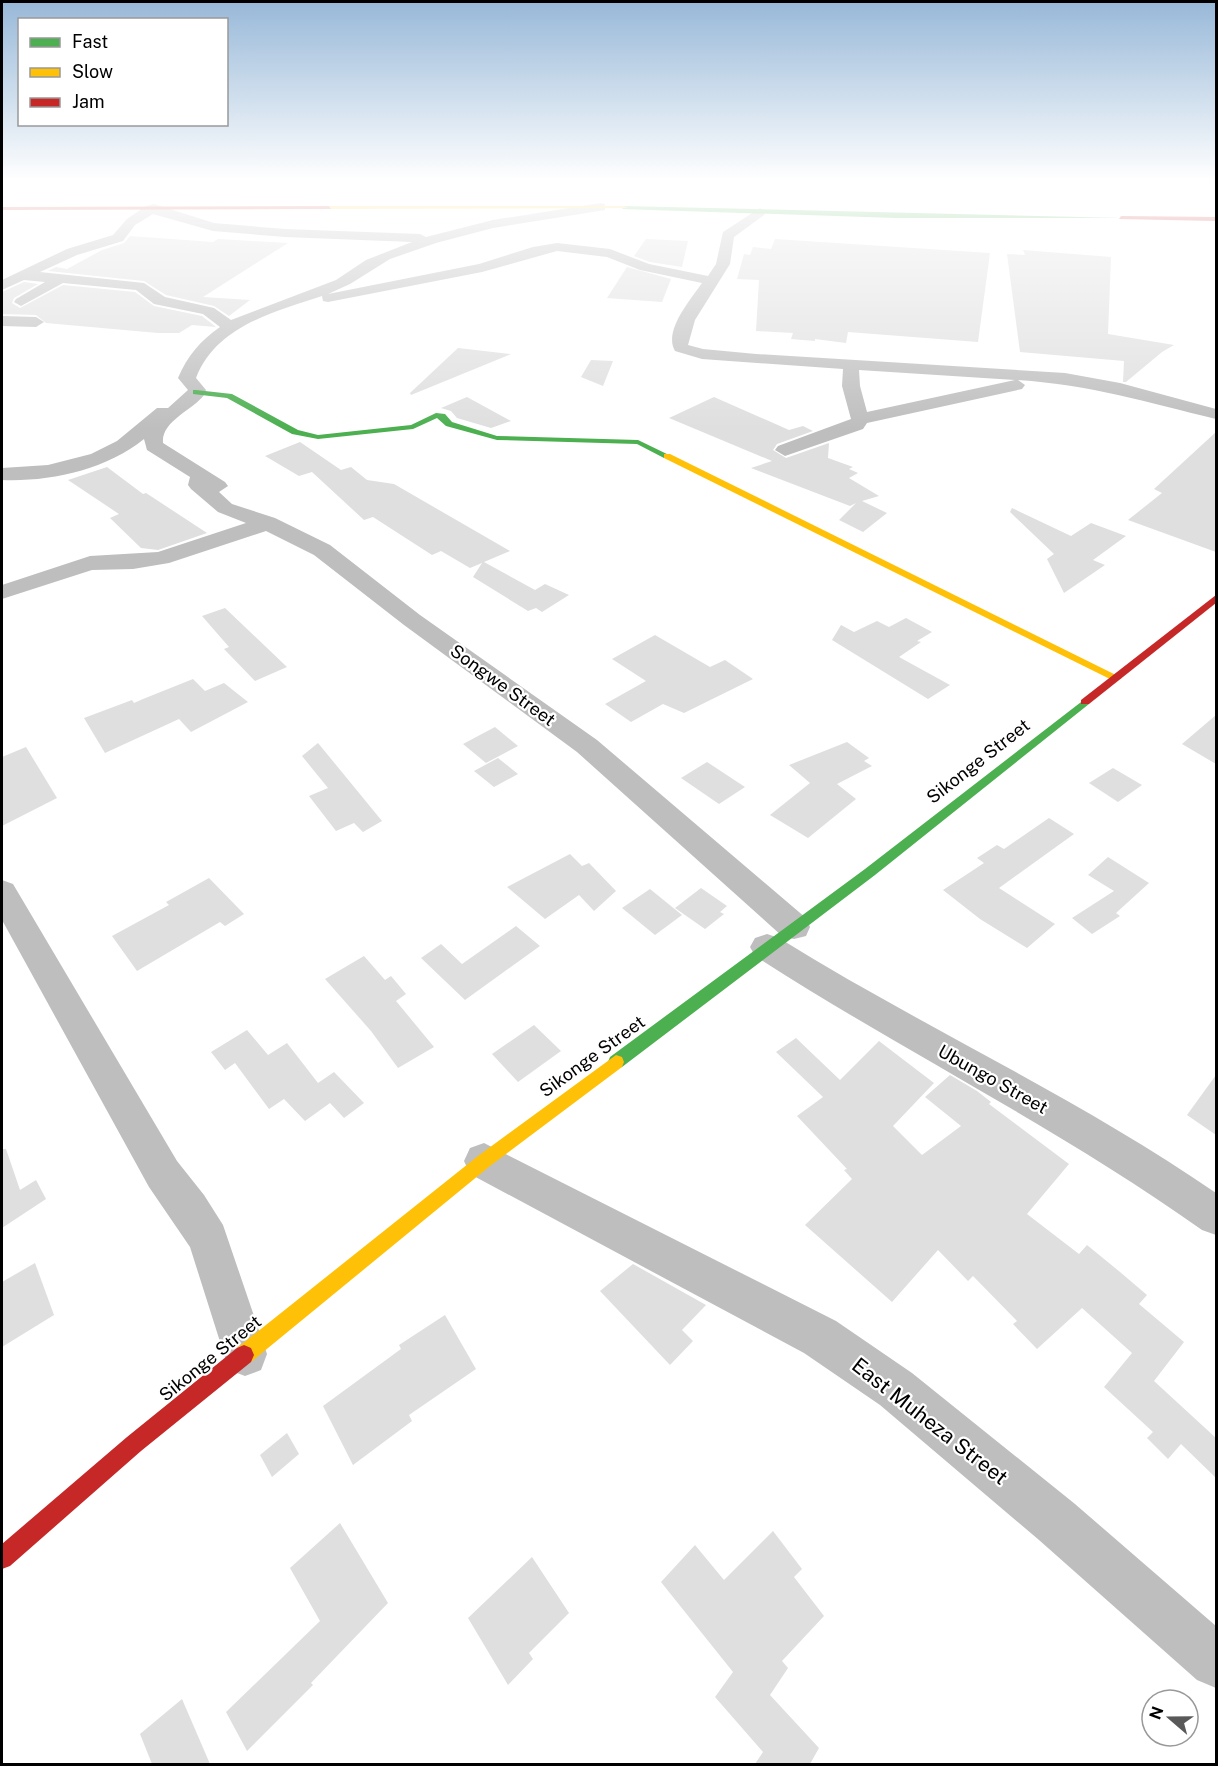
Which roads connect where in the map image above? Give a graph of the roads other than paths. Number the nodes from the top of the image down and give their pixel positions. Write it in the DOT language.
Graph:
graph roads {
  1 [pos="51,264"];
  2 [pos="370,264"];
  3 [pos="493,264"];
  4 [pos="639,264"];
  5 [pos="722,264"];
  6 [pos="21,275"];
  7 [pos="62,278"];
  8 [pos="712,281"];
  9 [pos="2,286"];
  10 [pos="21,302"];
  11 [pos="276,306"];
  12 [pos="2,321"];
  13 [pos="36,322"];
  14 [pos="228,327"];
  15 [pos="851,363"];
  16 [pos="1052,376"];
  17 [pos="193,387"];
  18 [pos="1216,414"];
  19 [pos="860,419"];
  20 [pos="784,450"];
  21 [pos="57,468"];
  22 [pos="2,474"];
  23 [pos="2,491"];
  24 [pos="261,521"];
  25 [pos="2,592"];
  26 [pos="1215,601"];
  27 [pos="1116,678"];
  28 [pos="2,892"];
  29 [pos="781,937"];
  30 [pos="484,1161"];
  31 [pos="1216,1216"];
  32 [pos="245,1354"];
  33 [pos="2,1558"];
  34 [pos="1216,1660"];
  1 -- 6 [label="street"];
  2 -- 11 [label="street"];
  3 -- 11 [label="street"];
  4 -- 8 [label="street"];
  5 -- 8 [label="street"];
  6 -- 7 [label="street"];
  6 -- 9 [label="street"];
  7 -- 10 [label="street"];
  7 -- 14 [label="street"];
  8 -- 15 [label="street"];
  11 -- 14 [label="street"];
  12 -- 13 [label="street"];
  14 -- 17 [label="street"];
  15 -- 16 [label="street"];
  15 -- 19 [label="street"];
  16 -- 18 [label="street"];
  16 -- 19 [label="street"];
  17 -- 21 [label="street"];
  17 -- 24 [label="street, Songwe Street"];
  17 -- 27 [label="street"];
  19 -- 20 [label="street"];
  21 -- 22 [label="street"];
  21 -- 23 [label="street"];
  24 -- 25 [label="street"];
  24 -- 29 [label="street, Songwe Street"];
  26 -- 27 [label="street, Sikonge Street"];
  27 -- 29 [label="street, Sikonge Street"];
  28 -- 32 [label="street"];
  29 -- 30 [label="street, Sikonge Street"];
  29 -- 31 [label="street, Ubungo Street"];
  30 -- 32 [label="street, Sikonge Street"];
  30 -- 34 [label="street, East Muheza Street"];
  32 -- 33 [label="street, Sikonge Street"];
}
